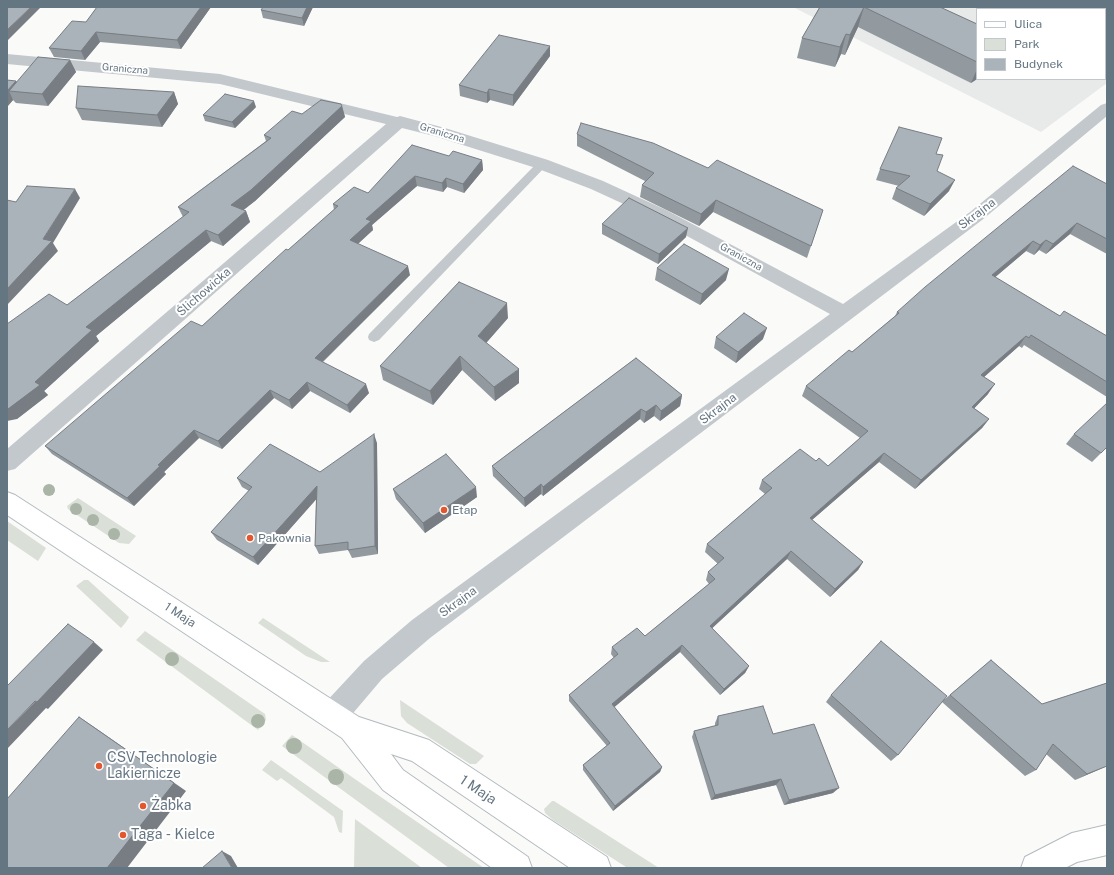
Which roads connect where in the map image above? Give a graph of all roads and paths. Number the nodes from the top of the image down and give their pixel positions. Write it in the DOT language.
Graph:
graph roads {
  1 [pos="7,59"];
  2 [pos="1107,108"];
  3 [pos="400,121"];
  4 [pos="542,164"];
  5 [pos="845,314"];
  6 [pos="374,337"];
  7 [pos="7,462"];
  8 [pos="7,502"];
  9 [pos="343,721"];
  10 [pos="1107,840"];
  11 [pos="517,868"];
  12 [pos="596,868"];
  13 [pos="1036,868"];
  1 -- 3 [label="street, Graniczna"];
  2 -- 5 [label="street, Skrajna"];
  3 -- 4 [label="street, Graniczna"];
  3 -- 7 [label="street, Ślichowicka"];
  4 -- 5 [label="street, Graniczna"];
  4 -- 6 [label="lane"];
  5 -- 9 [label="street, Skrajna"];
  8 -- 9 [label="street, 1 Maja"];
  9 -- 11 [label="street, 1 Maja"];
  9 -- 12 [label="street, 1 Maja"];
  10 -- 13 [label="street"];
}
